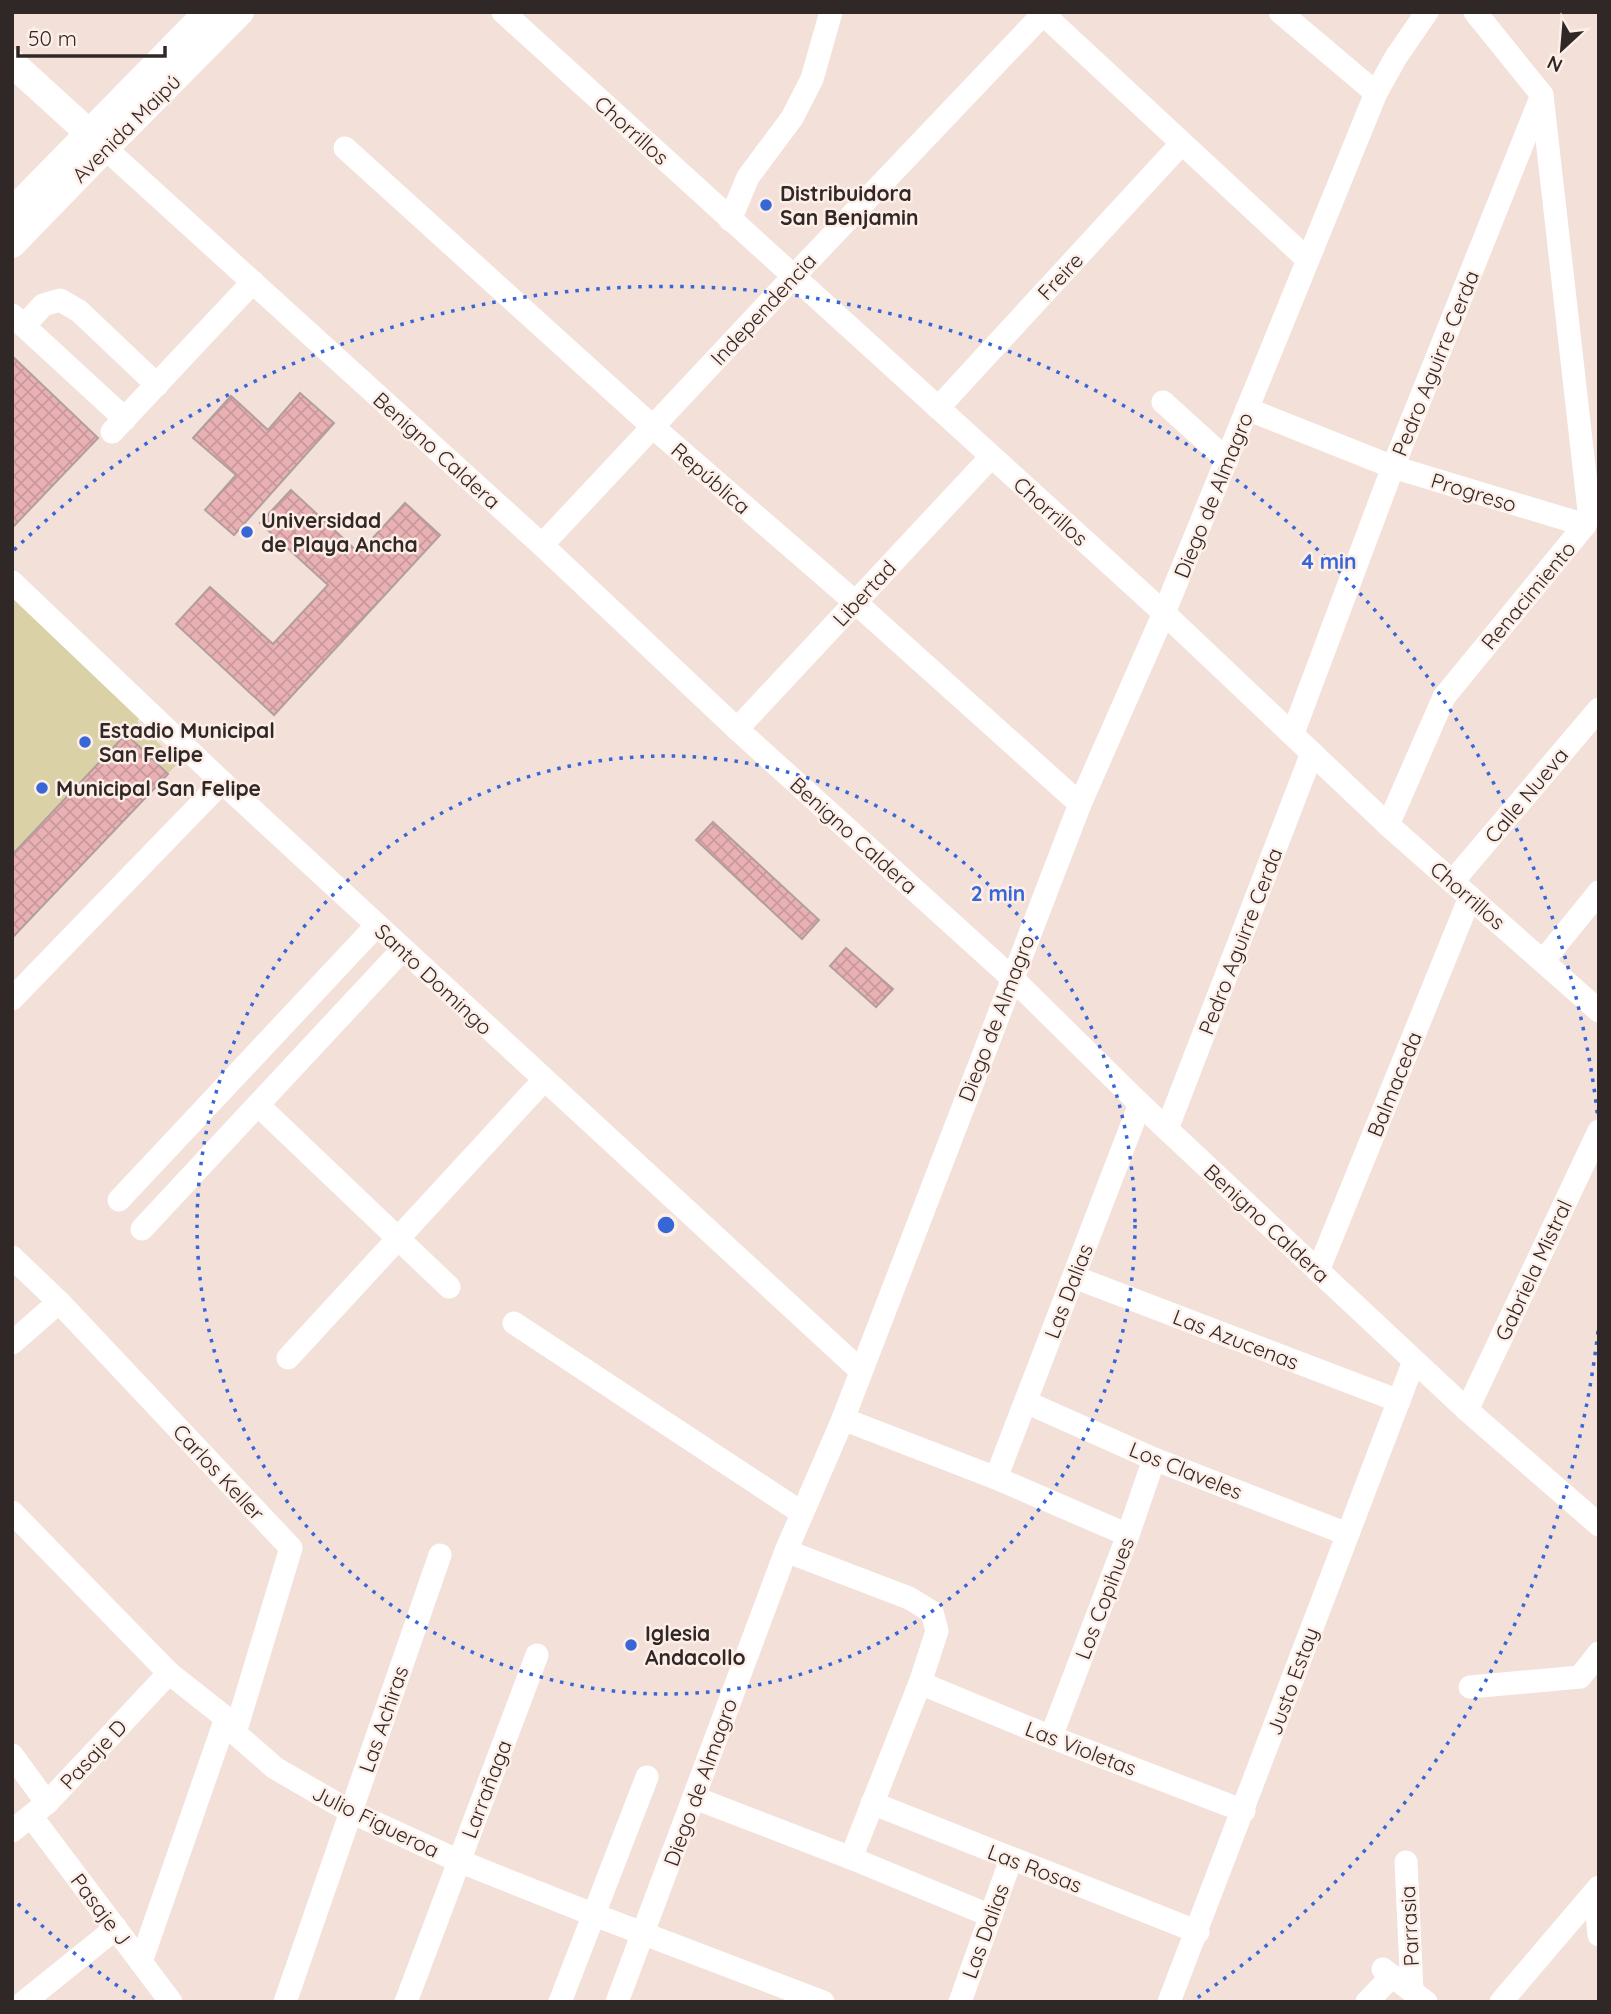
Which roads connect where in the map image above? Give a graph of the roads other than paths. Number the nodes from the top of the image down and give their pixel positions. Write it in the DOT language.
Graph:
graph roads {
  1 [pos="208,12"];
  2 [pos="240,12"];
  3 [pos="503,12"];
  4 [pos="831,12"];
  5 [pos="1280,12"];
  6 [pos="1427,12"];
  7 [pos="1475,12"];
  8 [pos="1043,13"];
  9 [pos="12,63"];
  10 [pos="1376,93"];
  11 [pos="1542,95"];
  12 [pos="97,140"];
  13 [pos="1182,143"];
  14 [pos="345,148"];
  15 [pos="12,212"];
  16 [pos="730,220"];
  17 [pos="12,244"];
  18 [pos="1307,259"];
  19 [pos="793,276"];
  20 [pos="253,282"];
  21 [pos="18,321"];
  22 [pos="157,385"];
  23 [pos="1163,402"];
  24 [pos="938,408"];
  25 [pos="1247,409"];
  26 [pos="653,427"];
  27 [pos="991,457"];
  28 [pos="1227,460"];
  29 [pos="1393,467"];
  30 [pos="1585,525"];
  31 [pos="542,545"];
  32 [pos="12,582"];
  33 [pos="855,602"];
  34 [pos="1164,613"];
  35 [pos="1599,709"];
  36 [pos="737,729"];
  37 [pos="1293,733"];
  38 [pos="1312,753"];
  39 [pos="222,782"];
  40 [pos="1080,804"];
  41 [pos="1388,825"];
  42 [pos="1453,881"];
  43 [pos="1599,892"];
  44 [pos="1470,897"];
  45 [pos="377,925"];
  46 [pos="402,949"];
  47 [pos="1543,961"];
  48 [pos="1012,978"];
  49 [pos="12,999"];
  50 [pos="1599,1011"];
  51 [pos="544,1080"];
  52 [pos="1140,1104"];
  53 [pos="258,1105"];
  54 [pos="1167,1129"];
  55 [pos="1599,1131"];
  56 [pos="119,1200"];
  57 [pos="142,1229"];
  58 [pos="397,1238"];
  59 [pos="12,1257"];
  60 [pos="1318,1270"];
  61 [pos="1074,1276"];
  62 [pos="449,1287"];
  63 [pos="59,1302"];
  64 [pos="514,1323"];
  65 [pos="12,1343"];
  66 [pos="288,1358"];
  67 [pos="1414,1361"];
  68 [pos="861,1371"];
  69 [pos="1399,1401"];
  70 [pos="1026,1402"];
  71 [pos="1467,1410"];
  72 [pos="843,1419"];
  73 [pos="1154,1459"];
  74 [pos="996,1478"];
  75 [pos="12,1512"];
  76 [pos="802,1513"];
  77 [pos="1599,1525"];
  78 [pos="1347,1534"];
  79 [pos="1128,1535"];
  80 [pos="786,1551"];
  81 [pos="440,1555"];
  82 [pos="1599,1653"];
  83 [pos="537,1655"];
  84 [pos="169,1673"];
  85 [pos="920,1683"];
  86 [pos="1470,1687"];
  87 [pos="231,1726"];
  88 [pos="1051,1737"];
  89 [pos="12,1755"];
  90 [pos="647,1777"];
  91 [pos="695,1798"];
  92 [pos="872,1803"];
  93 [pos="39,1809"];
  94 [pos="1244,1811"];
  95 [pos="351,1812"];
  96 [pos="12,1831"];
  97 [pos="851,1858"];
  98 [pos="1011,1859"];
  99 [pos="458,1861"];
  100 [pos="1406,1862"];
  101 [pos="1597,1890"];
  102 [pos="592,1914"];
  103 [pos="991,1916"];
  104 [pos="116,1928"];
  105 [pos="1198,1932"];
  106 [pos="644,1933"];
  107 [pos="1599,1935"];
  108 [pos="141,1962"];
  109 [pos="1419,1996"];
  110 [pos="809,2000"];
  111 [pos="24,2002"];
  112 [pos="171,2002"];
  113 [pos="285,2002"];
  114 [pos="406,2002"];
  115 [pos="560,2002"];
  116 [pos="617,2002"];
  117 [pos="960,2002"];
  118 [pos="1169,2002"];
  119 [pos="1367,2002"];
  120 [pos="1501,2002"];
  1 -- 12 [label="main road, Avenida Maipú"];
  2 -- 12 [label="main road, Avenida Maipú"];
  3 -- 16 [label="street, Chorrillos"];
  4 -- 16 [label="street"];
  5 -- 10 [label="street"];
  6 -- 10 [label="street, Diego de Almagro"];
  7 -- 11 [label="street"];
  8 -- 13 [label="street"];
  8 -- 19 [label="street, Independencia"];
  9 -- 12 [label="main road"];
  10 -- 18 [label="street, Diego de Almagro"];
  11 -- 29 [label="street, Pedro Aguirre Cerda"];
  11 -- 30 [label="street, Renacimiento"];
  12 -- 15 [label="main road, Avenida Maipú"];
  12 -- 17 [label="main road, Avenida Maipú"];
  12 -- 20 [label="street, Benigno Caldera"];
  13 -- 18 [label="street"];
  13 -- 24 [label="street, Freire"];
  14 -- 26 [label="street, República"];
  16 -- 19 [label="street, Chorrillos"];
  18 -- 25 [label="street, Diego de Almagro"];
  19 -- 24 [label="street, Chorrillos"];
  19 -- 26 [label="street, Independencia"];
  20 -- 22 [label="street"];
  20 -- 31 [label="street, Benigno Caldera"];
  21 -- 22 [label="street"];
  21 -- 22 [label="street"];
  23 -- 28 [label="street"];
  24 -- 27 [label="street, Chorrillos"];
  25 -- 28 [label="street, Diego de Almagro"];
  25 -- 29 [label="street, Progreso"];
  26 -- 31 [label="street, Independencia"];
  26 -- 33 [label="street, República"];
  27 -- 33 [label="street, Libertad"];
  27 -- 34 [label="street, Chorrillos"];
  28 -- 34 [label="street, Diego de Almagro"];
  29 -- 30 [label="street, Progreso"];
  29 -- 37 [label="street, Pedro Aguirre Cerda"];
  30 -- 41 [label="street, Renacimiento"];
  31 -- 36 [label="street, Benigno Caldera"];
  32 -- 39 [label="street, Santo Domingo"];
  33 -- 36 [label="street, Libertad"];
  33 -- 40 [label="street, República"];
  34 -- 37 [label="street, Chorrillos"];
  34 -- 40 [label="street, Diego de Almagro"];
  35 -- 42 [label="street, Calle Nueva"];
  36 -- 48 [label="street, Benigno Caldera"];
  37 -- 38 [label="street, Chorrillos"];
  38 -- 41 [label="street, Chorrillos"];
  38 -- 54 [label="street, Pedro Aguirre Cerda"];
  39 -- 45 [label="street, Santo Domingo"];
  39 -- 49 [label="street"];
  40 -- 48 [label="street, Diego de Almagro"];
  41 -- 42 [label="street, Chorrillos"];
  42 -- 44 [label="street, Chorrillos"];
  43 -- 47 [label="street"];
  44 -- 47 [label="street, Chorrillos"];
  44 -- 60 [label="street, Balmaceda"];
  45 -- 46 [label="street, Santo Domingo"];
  45 -- 56 [label="street"];
  46 -- 51 [label="street, Santo Domingo"];
  46 -- 53 [label="street"];
  47 -- 50 [label="street, Chorrillos"];
  48 -- 52 [label="street, Benigno Caldera"];
  48 -- 68 [label="street, Diego de Almagro"];
  51 -- 58 [label="street"];
  51 -- 68 [label="street, Santo Domingo"];
  52 -- 54 [label="street, Benigno Caldera"];
  52 -- 61 [label="street, Las Dalias"];
  53 -- 57 [label="street"];
  53 -- 58 [label="street"];
  54 -- 60 [label="street, Benigno Caldera"];
  55 -- 71 [label="street, Gabriela Mistral"];
  58 -- 62 [label="street"];
  58 -- 66 [label="street"];
  59 -- 63 [label="street, Carlos Keller"];
  60 -- 67 [label="street, Benigno Caldera"];
  61 -- 69 [label="street, Las Azucenas"];
  61 -- 70 [label="street, Las Dalias"];
  63 -- 65 [label="street"];
  63 -- 87 [label="street, Carlos Keller"];
  64 -- 76 [label="street"];
  67 -- 69 [label="street, Justo Estay"];
  67 -- 71 [label="street, Benigno Caldera"];
  68 -- 72 [label="street, Diego de Almagro"];
  69 -- 78 [label="street, Justo Estay"];
  70 -- 73 [label="street, Los Claveles"];
  70 -- 74 [label="street, Las Dalias"];
  71 -- 77 [label="street, Benigno Caldera"];
  72 -- 74 [label="street"];
  72 -- 76 [label="street, Diego de Almagro"];
  73 -- 78 [label="street, Los Claveles"];
  73 -- 79 [label="street, Los Copihues"];
  74 -- 79 [label="street"];
  75 -- 84 [label="street, Julio Figueroa"];
  76 -- 80 [label="street, Diego de Almagro"];
  78 -- 94 [label="street, Justo Estay"];
  79 -- 88 [label="street, Los Copihues"];
  80 -- 85 [label="street"];
  80 -- 91 [label="street, Diego de Almagro"];
  81 -- 95 [label="street, Las Achiras"];
  82 -- 86 [label="street"];
  83 -- 99 [label="street, Larrañaga"];
  84 -- 87 [label="street, Julio Figueroa"];
  84 -- 93 [label="street, Pasaje D"];
  85 -- 88 [label="street, Las Violetas"];
  85 -- 92 [label="street"];
  87 -- 95 [label="street, Julio Figueroa"];
  87 -- 108 [label="street, Carlos Keller"];
  88 -- 94 [label="street, Las Violetas"];
  89 -- 93 [label="street, Pasaje J"];
  90 -- 102 [label="street"];
  91 -- 97 [label="street"];
  91 -- 106 [label="street, Diego de Almagro"];
  92 -- 97 [label="street"];
  92 -- 98 [label="street, Las Rosas"];
  93 -- 96 [label="street, Pasaje D"];
  93 -- 104 [label="street, Pasaje J"];
  94 -- 105 [label="street, Justo Estay"];
  95 -- 99 [label="street, Julio Figueroa"];
  95 -- 113 [label="street, Las Achiras"];
  97 -- 103 [label="street"];
  98 -- 103 [label="street, Las Dalias"];
  98 -- 105 [label="street, Las Rosas"];
  99 -- 102 [label="street, Julio Figueroa"];
  99 -- 114 [label="street, Larrañaga"];
  100 -- 109 [label="street, Parrasia"];
  101 -- 107 [label="street"];
  101 -- 120 [label="street"];
  102 -- 106 [label="street, Julio Figueroa"];
  102 -- 115 [label="street"];
  103 -- 117 [label="street, Las Dalias"];
  104 -- 108 [label="street, Pasaje J"];
  104 -- 111 [label="street"];
  105 -- 118 [label="street, Justo Estay"];
  106 -- 110 [label="street, Julio Figueroa"];
  106 -- 116 [label="street, Diego de Almagro"];
  108 -- 112 [label="street, Pasaje J"];
  109 -- 119 [label="street"];
}
